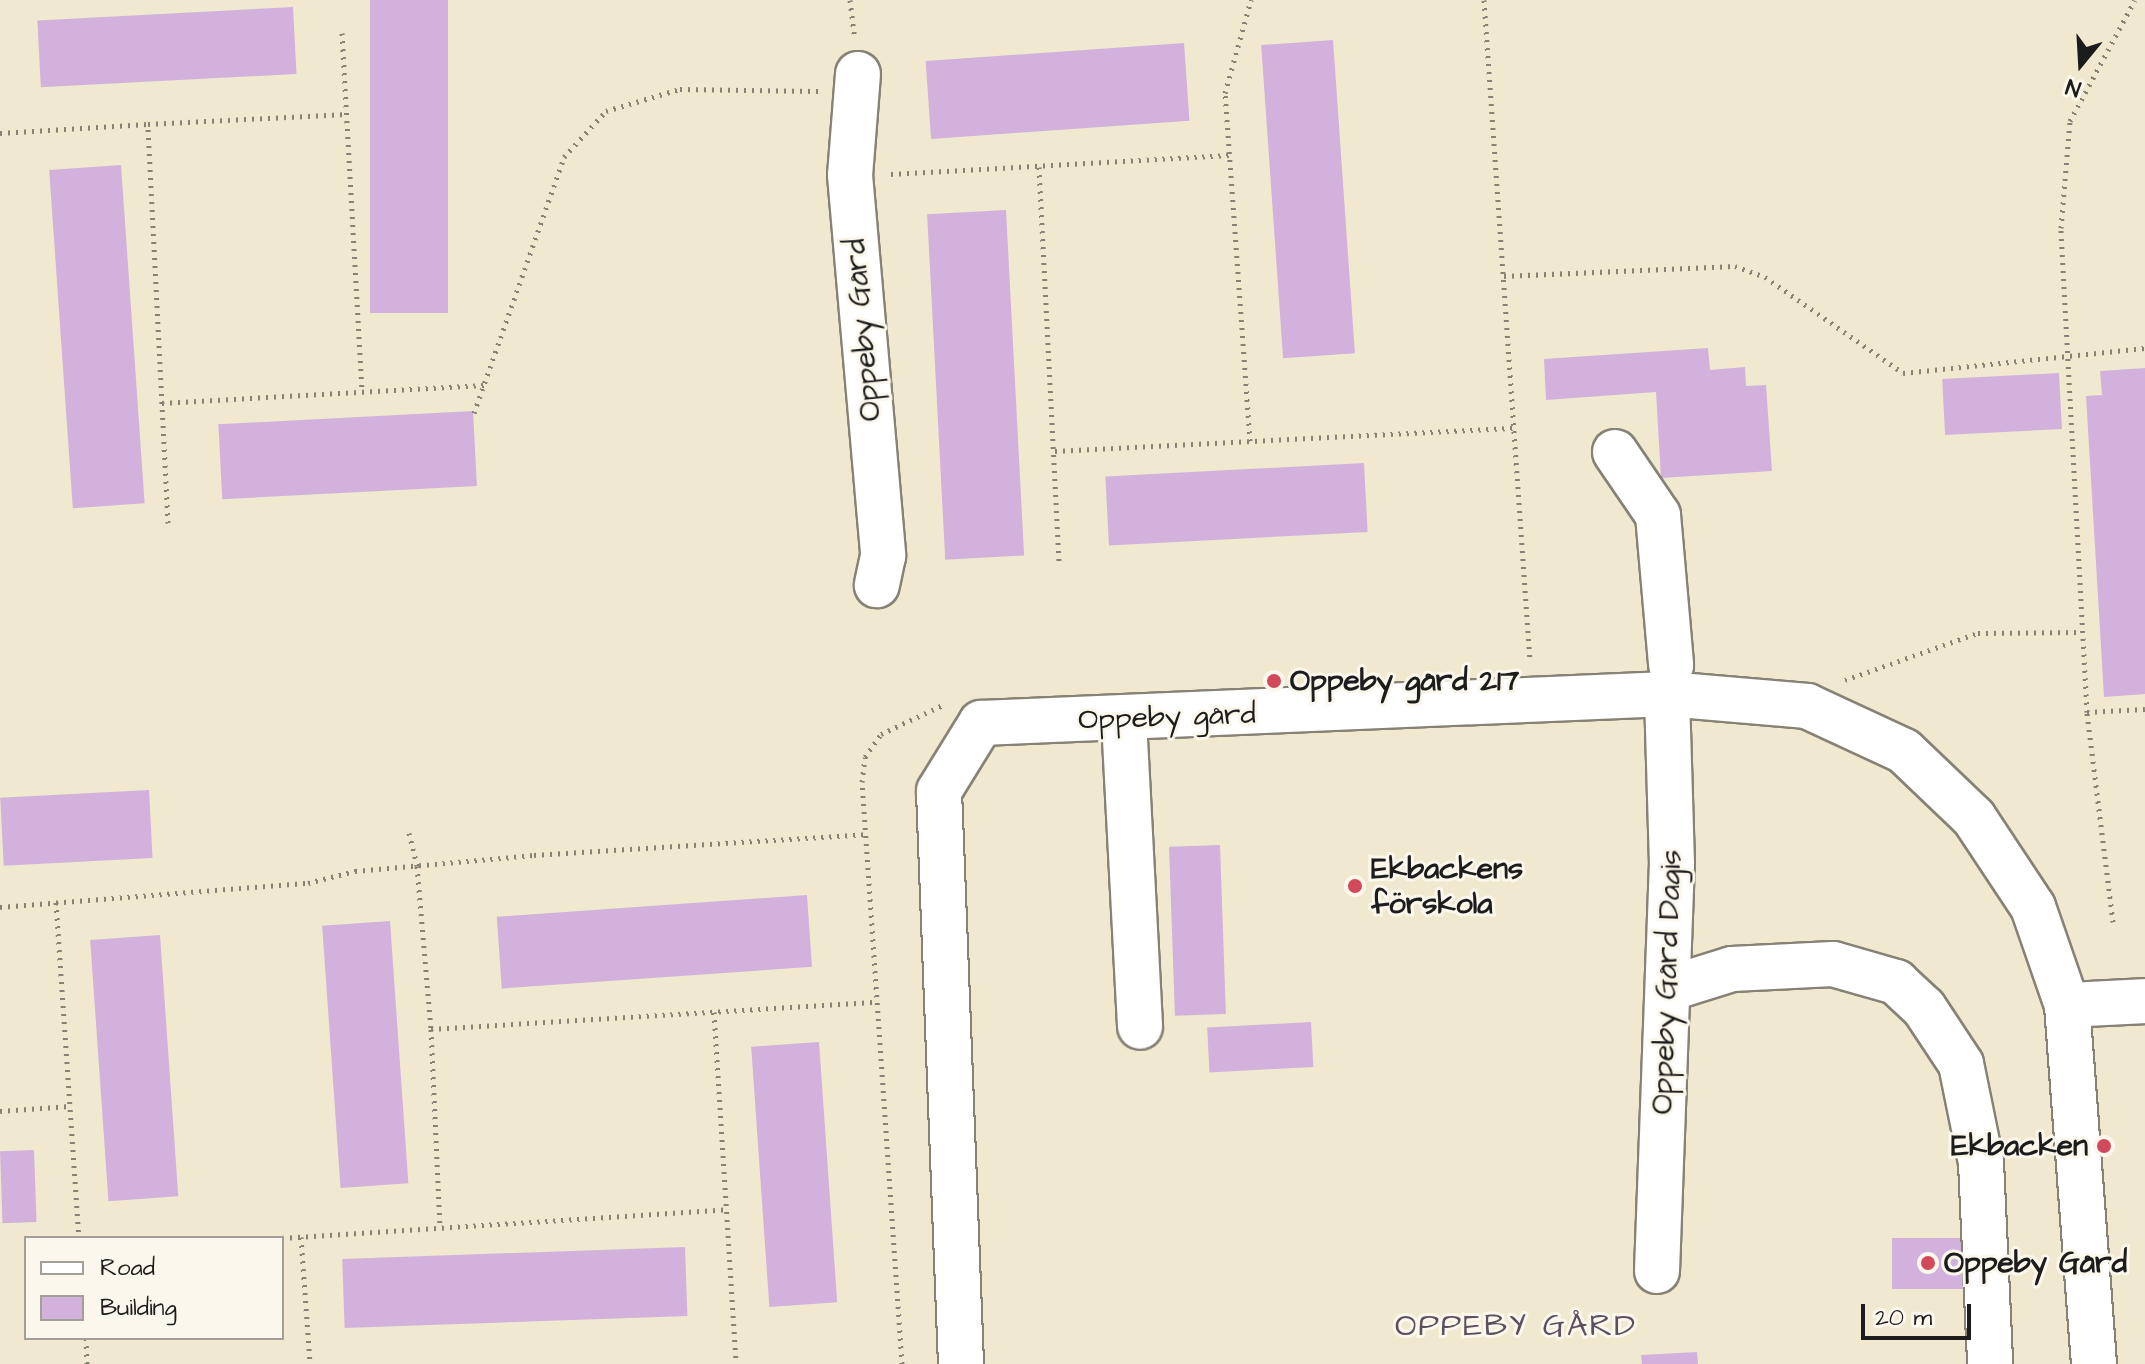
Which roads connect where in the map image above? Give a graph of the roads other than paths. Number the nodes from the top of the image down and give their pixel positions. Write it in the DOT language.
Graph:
graph roads {
  1 [pos="856,83"];
  2 [pos="1615,452"];
  3 [pos="877,585"];
  4 [pos="1669,679"];
  5 [pos="1124,720"];
  6 [pos="1668,989"];
  7 [pos="2145,1001"];
  8 [pos="2067,1005"];
  9 [pos="1140,1027"];
  10 [pos="1657,1271"];
  11 [pos="961,1364"];
  12 [pos="1990,1364"];
  13 [pos="2094,1364"];
  1 -- 3 [label="street, Oppeby Gård"];
  2 -- 4 [label="street, Oppeby Gård Dagis"];
  4 -- 5 [label="street, Oppeby gård"];
  4 -- 6 [label="street, Oppeby Gård Dagis"];
  4 -- 8 [label="street, Oppeby gård"];
  5 -- 9 [label="street"];
  5 -- 11 [label="street, Oppeby gård"];
  6 -- 10 [label="street, Oppeby Gård Dagis"];
  6 -- 12 [label="street"];
  7 -- 8 [label="street"];
  8 -- 13 [label="street, Oppeby gård"];
}
